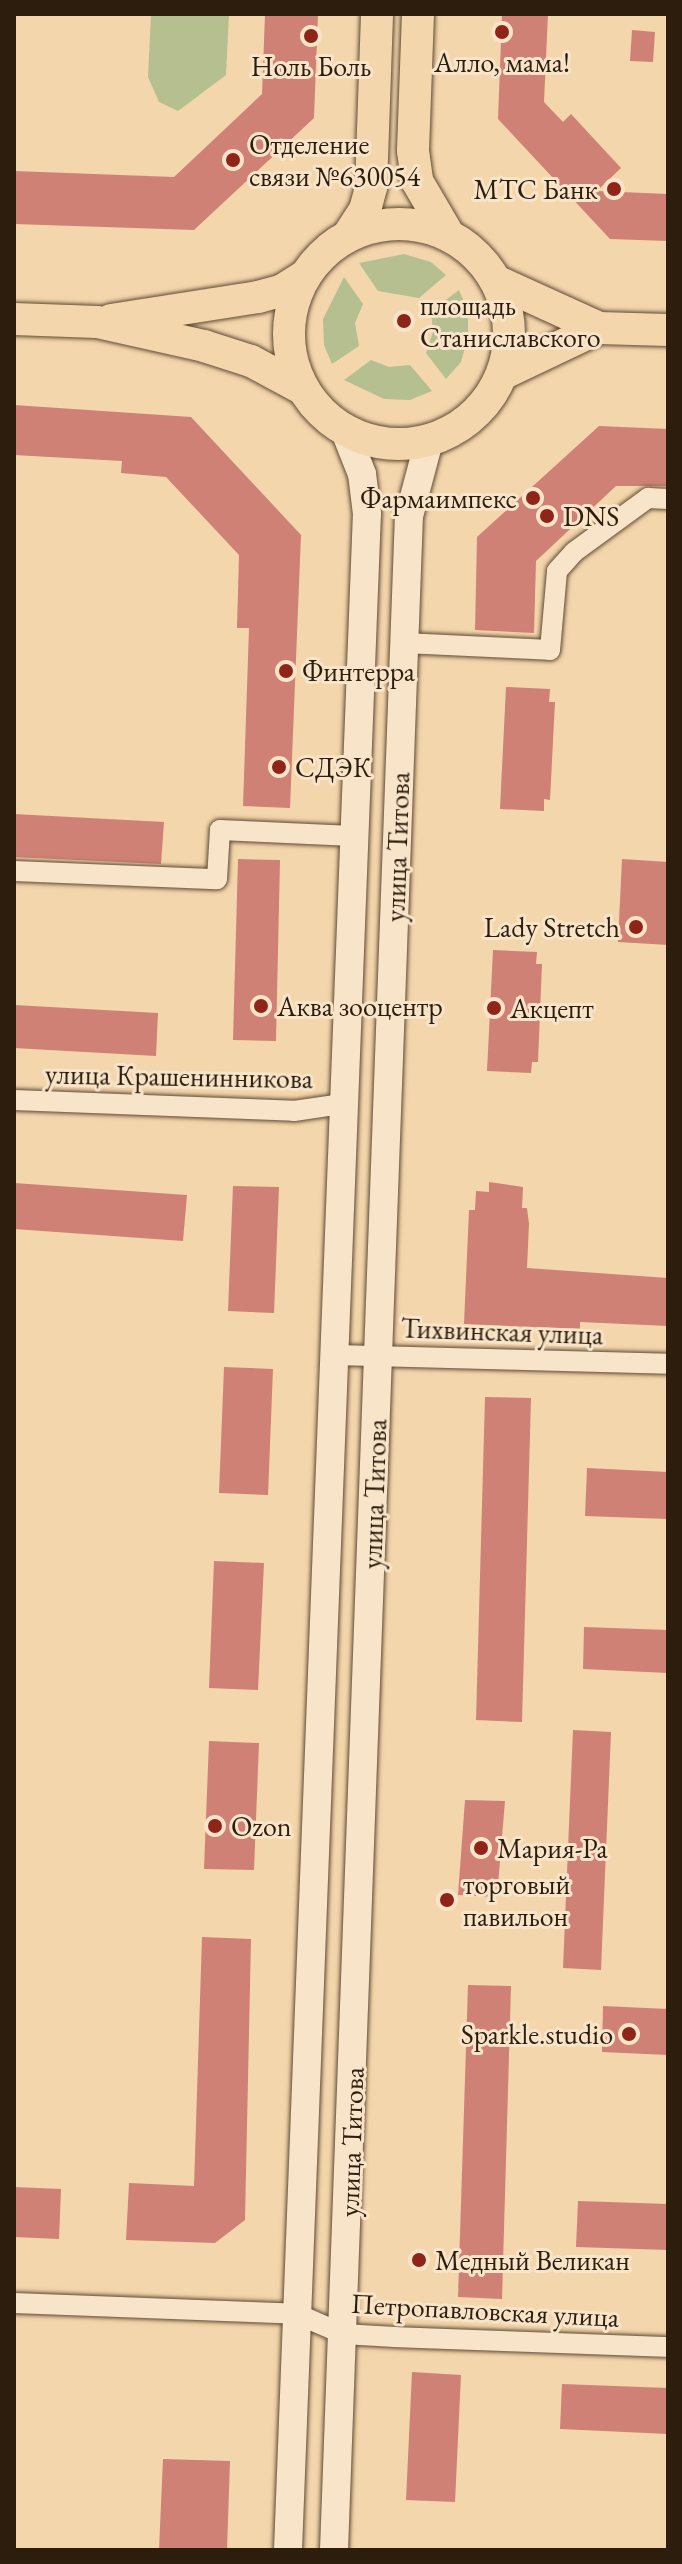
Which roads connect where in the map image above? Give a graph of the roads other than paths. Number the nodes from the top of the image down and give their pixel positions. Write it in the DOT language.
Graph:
graph roads {
  1 [pos="377,14"];
  2 [pos="418,14"];
  3 [pos="448,234"];
  4 [pos="348,236"];
  5 [pos="305,276"];
  6 [pos="496,281"];
  7 [pos="14,319"];
  8 [pos="97,322"];
  9 [pos="599,328"];
  10 [pos="668,330"];
  11 [pos="502,374"];
  12 [pos="303,389"];
  13 [pos="345,431"];
  14 [pos="429,441"];
  15 [pos="668,499"];
  16 [pos="404,643"];
  17 [pos="353,836"];
  18 [pos="14,871"];
  19 [pos="14,1100"];
  20 [pos="342,1104"];
  21 [pos="335,1355"];
  22 [pos="377,1355"];
  23 [pos="668,1364"];
  24 [pos="14,2303"];
  25 [pos="297,2314"];
  26 [pos="343,2334"];
  27 [pos="668,2347"];
  28 [pos="288,2550"];
  29 [pos="334,2550"];
  1 -- 4 [label="main road"];
  2 -- 3 [label="main road"];
  3 -- 4 [label="main road"];
  3 -- 6 [label="main road"];
  4 -- 5 [label="main road"];
  5 -- 8 [label="main road"];
  5 -- 12 [label="main road"];
  6 -- 9 [label="main road"];
  6 -- 11 [label="main road"];
  7 -- 8 [label="main road"];
  8 -- 12 [label="main road"];
  9 -- 10 [label="main road"];
  9 -- 11 [label="main road"];
  11 -- 14 [label="main road"];
  12 -- 13 [label="main road"];
  13 -- 14 [label="main road"];
  13 -- 17 [label="main road, улица Титова"];
  14 -- 16 [label="main road, улица Титова"];
  15 -- 16 [label="street"];
  16 -- 22 [label="main road, улица Титова"];
  17 -- 18 [label="street"];
  17 -- 20 [label="main road, улица Титова"];
  19 -- 20 [label="street, улица Крашенинникова"];
  20 -- 21 [label="main road, улица Титова"];
  21 -- 22 [label="street, Тихвинская улица"];
  21 -- 25 [label="main road, улица Титова"];
  22 -- 23 [label="street, Тихвинская улица"];
  22 -- 26 [label="main road, улица Титова"];
  24 -- 25 [label="street, Петропавловская улица"];
  25 -- 26 [label="street, Петропавловская улица"];
  25 -- 28 [label="main road, улица Титова"];
  26 -- 27 [label="street, Петропавловская улица"];
  26 -- 29 [label="main road, улица Титова"];
}
